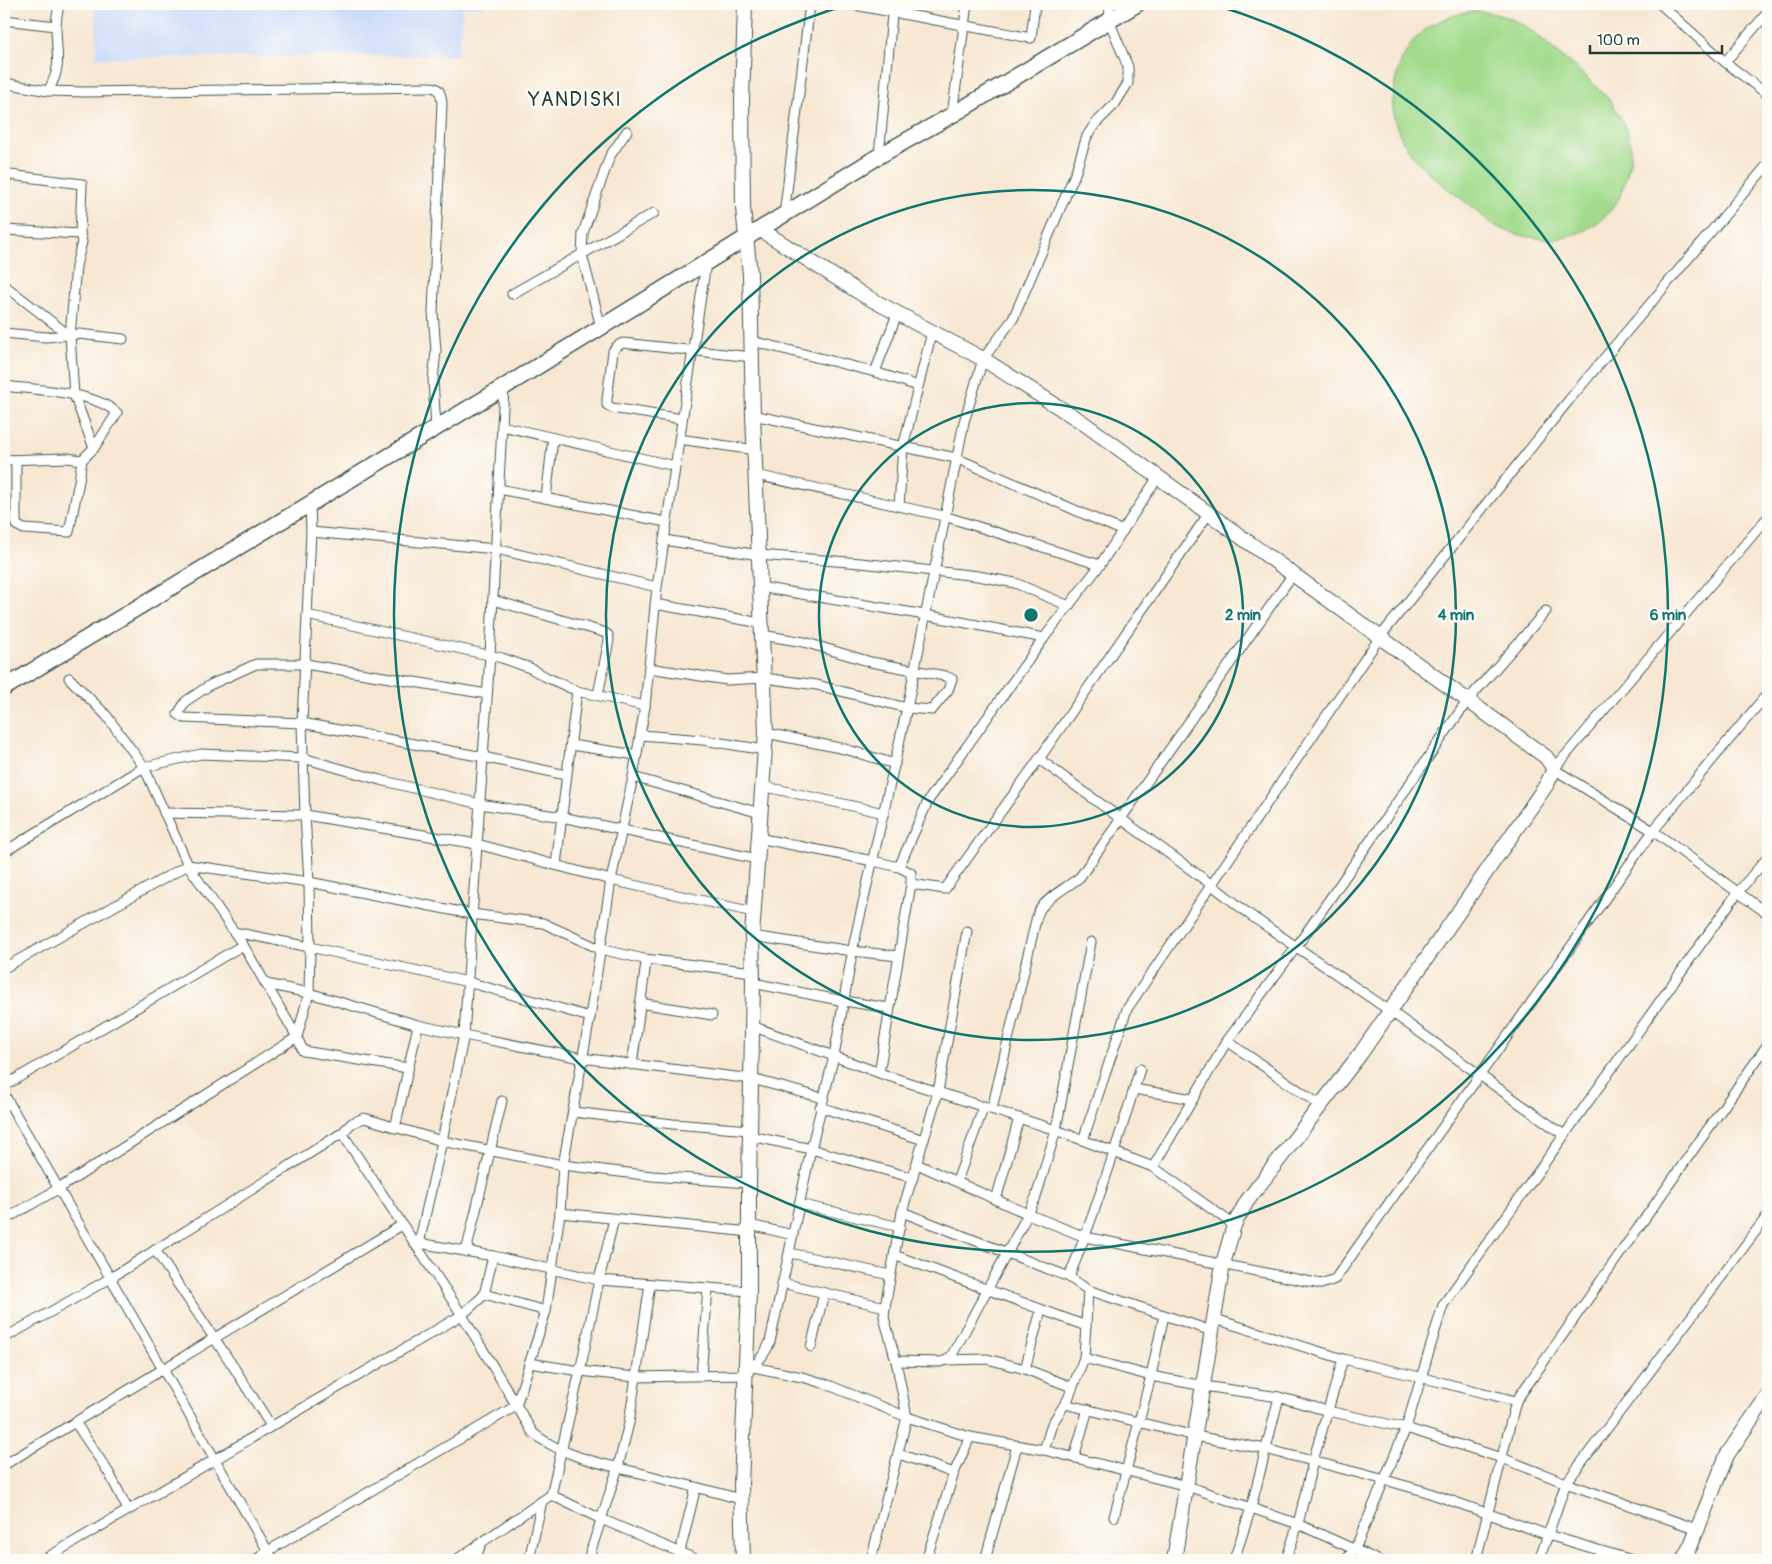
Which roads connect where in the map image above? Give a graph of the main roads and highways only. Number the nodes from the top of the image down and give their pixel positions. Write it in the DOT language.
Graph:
graph roads {
  1 [pos="1137,4"];
  2 [pos="4,688"];
  1 -- 2 [label="main road"];
}
